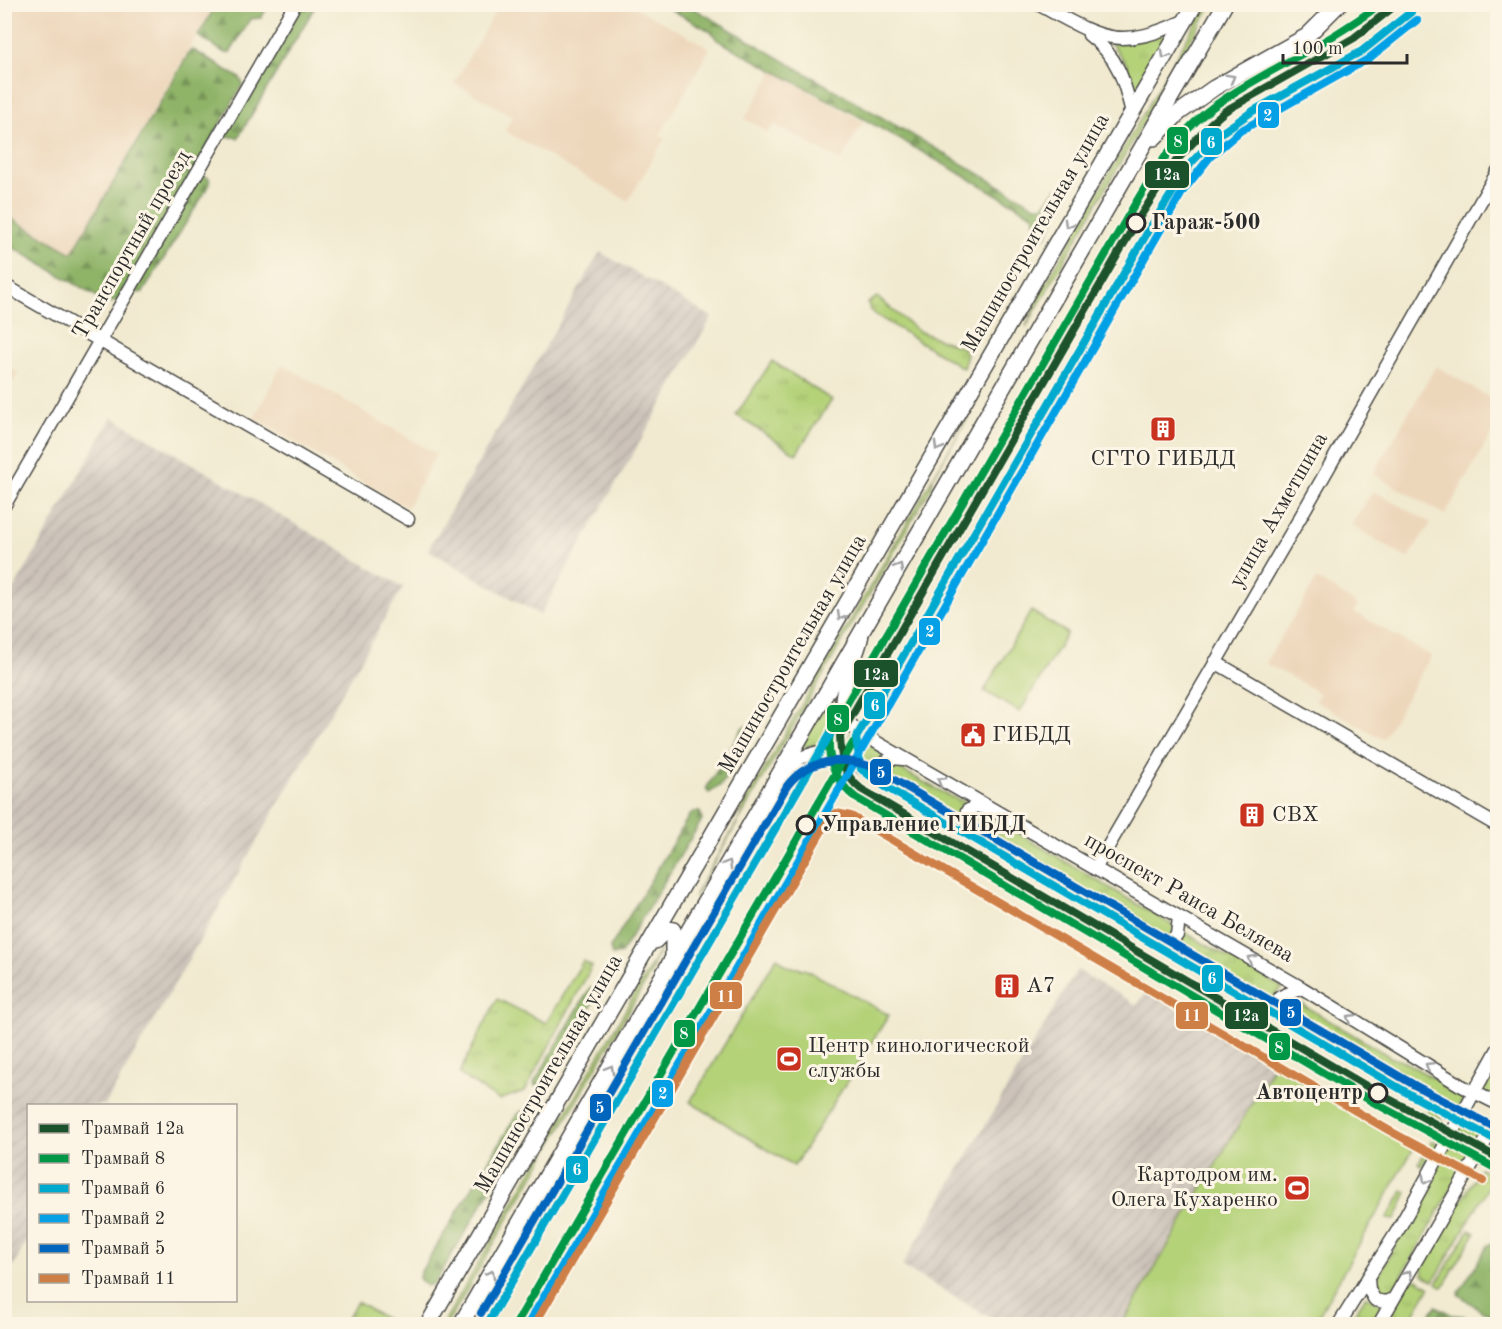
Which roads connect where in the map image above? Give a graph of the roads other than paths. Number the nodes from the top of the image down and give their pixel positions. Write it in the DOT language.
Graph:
graph roads {
  1 [pos="295,4"];
  2 [pos="1038,4"];
  3 [pos="1195,4"];
  4 [pos="1225,4"];
  5 [pos="1339,4"];
  6 [pos="1186,20"];
  7 [pos="1077,25"];
  8 [pos="1132,113"];
  9 [pos="1138,155"];
  10 [pos="1497,171"];
  11 [pos="4,285"];
  12 [pos="101,340"];
  13 [pos="994,351"];
  14 [pos="1017,364"];
  15 [pos="954,421"];
  16 [pos="977,433"];
  17 [pos="4,506"];
  18 [pos="408,519"];
  19 [pos="863,630"];
  20 [pos="1215,662"];
  21 [pos="904,759"];
  22 [pos="890,784"];
  23 [pos="989,809"];
  24 [pos="1497,826"];
  25 [pos="976,834"];
  26 [pos="744,835"];
  27 [pos="1095,869"];
  28 [pos="689,878"];
  29 [pos="714,887"];
  30 [pos="1179,917"];
  31 [pos="1158,943"];
  32 [pos="650,946"];
  33 [pos="672,961"];
  34 [pos="1302,988"];
  35 [pos="1280,1015"];
  36 [pos="1497,1049"];
  37 [pos="1473,1092"];
  38 [pos="1497,1104"];
  39 [pos="1460,1116"];
  40 [pos="1497,1120"];
  41 [pos="1494,1135"];
  42 [pos="1368,1278"];
  43 [pos="1393,1299"];
  44 [pos="428,1324"];
  45 [pos="461,1324"];
  46 [pos="1339,1324"];
  47 [pos="1378,1324"];
  1 -- 12 [label="street, Транспортный проезд"];
  2 -- 7 [label="street"];
  3 -- 6 [label="main road, Машиностроительная улица"];
  4 -- 9 [label="main road"];
  9 -- 5 [label="main road, one-way"];
  6 -- 7 [label="street"];
  6 -- 8 [label="main road, Машиностроительная улица, one-way"];
  7 -- 8 [label="street"];
  8 -- 13 [label="main road, Машиностроительная улица, one-way"];
  9 -- 14 [label="main road"];
  10 -- 20 [label="street, улица Ахметшина"];
  11 -- 12 [label="street"];
  12 -- 17 [label="street, Транспортный проезд"];
  12 -- 18 [label="street"];
  13 -- 14 [label="main road"];
  13 -- 15 [label="main road, Машиностроительная улица"];
  14 -- 16 [label="main road"];
  15 -- 16 [label="main road"];
  15 -- 28 [label="main road, Машиностроительная улица, one-way"];
  19 -- 16 [label="main road, one-way"];
  19 -- 21 [label="street, проспект Раиса Беляева"];
  19 -- 26 [label="main road"];
  20 -- 24 [label="street"];
  20 -- 27 [label="street, улица Ахметшина"];
  21 -- 22 [label="street"];
  23 -- 21 [label="street, проспект Раиса Беляева, one-way"];
  22 -- 25 [label="street"];
  22 -- 26 [label="street"];
  23 -- 25 [label="street"];
  23 -- 27 [label="street, проспект Раиса Беляева"];
  25 -- 31 [label="street"];
  29 -- 26 [label="main road, one-way"];
  27 -- 30 [label="street, проспект Раиса Беляева"];
  28 -- 29 [label="main road"];
  28 -- 32 [label="main road, Машиностроительная улица"];
  29 -- 33 [label="main road"];
  30 -- 31 [label="street"];
  34 -- 30 [label="street, проспект Раиса Беляева, one-way"];
  31 -- 35 [label="street"];
  32 -- 33 [label="main road"];
  32 -- 44 [label="main road, Машиностроительная улица"];
  45 -- 33 [label="main road, one-way"];
  34 -- 35 [label="street"];
  37 -- 34 [label="street, проспект Раиса Беляева, one-way"];
  35 -- 39 [label="street"];
  36 -- 37 [label="street"];
  37 -- 38 [label="street, проспект Раиса Беляева"];
  37 -- 39 [label="street"];
  39 -- 41 [label="street"];
  39 -- 42 [label="street, one-way"];
  40 -- 41 [label="street"];
  43 -- 41 [label="street, one-way"];
  42 -- 43 [label="street"];
  42 -- 46 [label="street"];
  43 -- 47 [label="street"];
}
